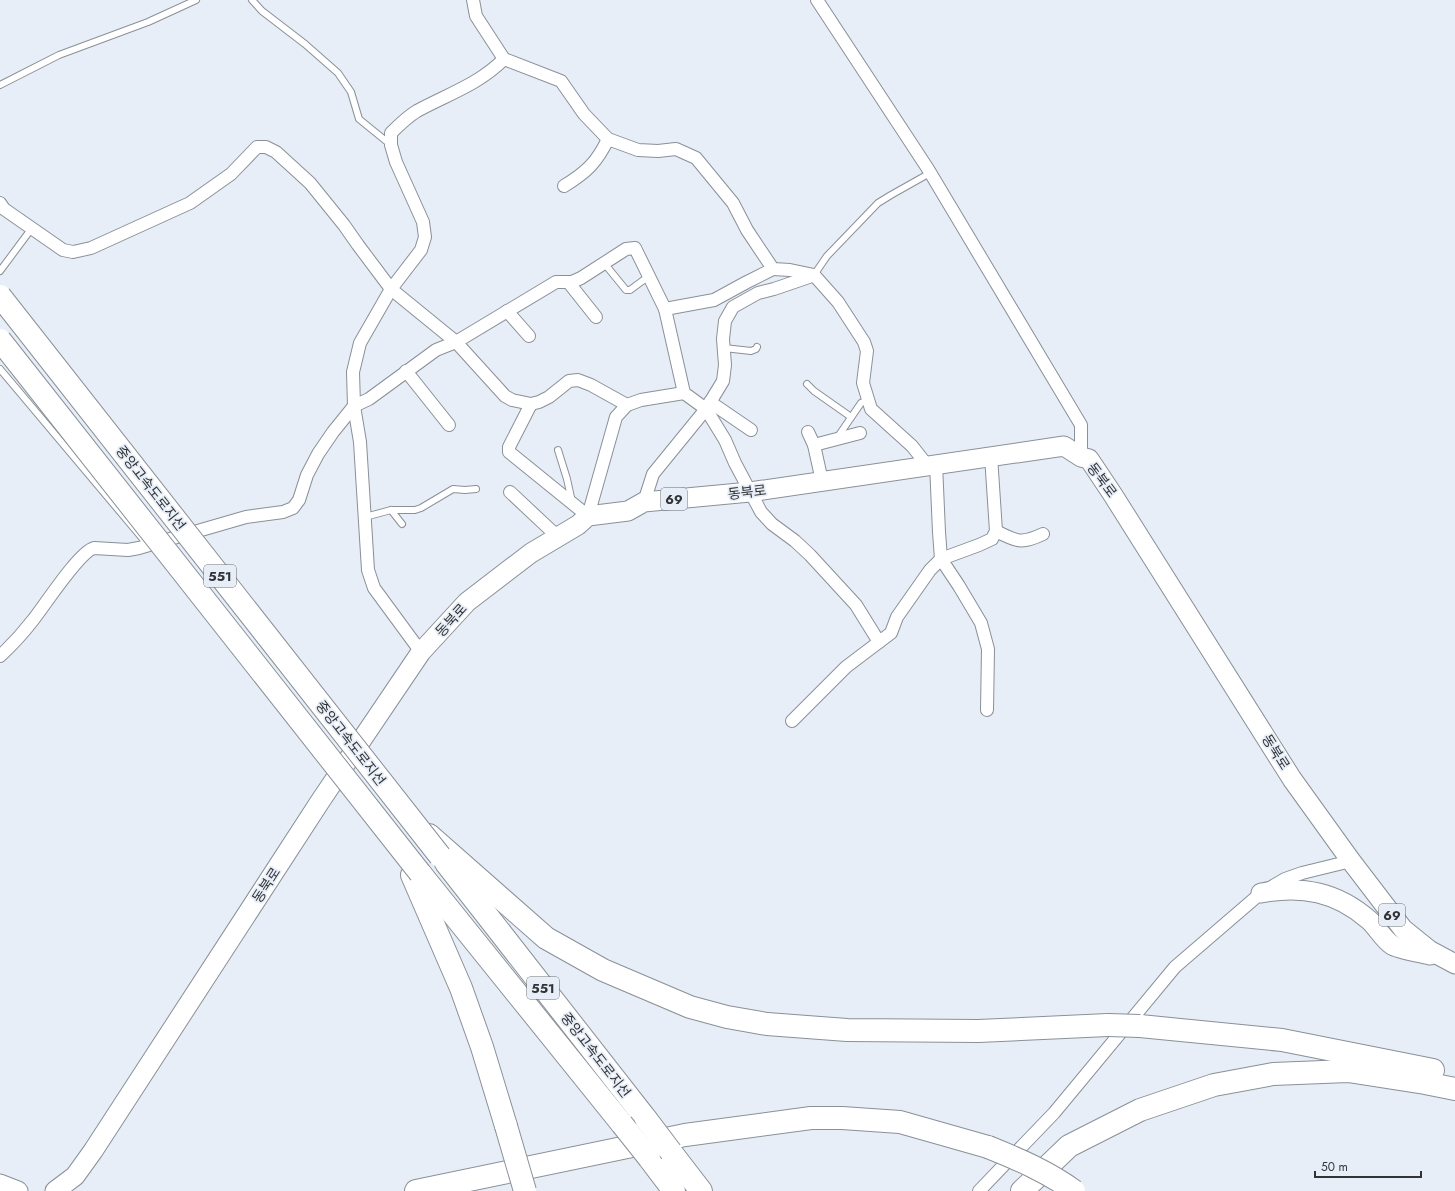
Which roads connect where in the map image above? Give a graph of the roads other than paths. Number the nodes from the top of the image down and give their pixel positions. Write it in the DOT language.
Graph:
graph roads {
  1 [pos="196,0"];
  2 [pos="252,0"];
  3 [pos="473,0"];
  4 [pos="817,0"];
  5 [pos="504,59"];
  6 [pos="0,85"];
  7 [pos="608,139"];
  8 [pos="391,145"];
  9 [pos="930,173"];
  10 [pos="564,186"];
  11 [pos="0,203"];
  12 [pos="32,228"];
  13 [pos="604,263"];
  14 [pos="773,269"];
  15 [pos="0,271"];
  16 [pos="814,275"];
  17 [pos="649,276"];
  18 [pos="569,283"];
  19 [pos="391,289"];
  20 [pos="0,296"];
  21 [pos="665,309"];
  22 [pos="507,311"];
  23 [pos="596,317"];
  24 [pos="529,336"];
  25 [pos="0,340"];
  26 [pos="456,342"];
  27 [pos="757,347"];
  28 [pos="724,348"];
  29 [pos="0,369"];
  30 [pos="406,371"];
  31 [pos="807,384"];
  32 [pos="684,393"];
  33 [pos="868,400"];
  34 [pos="531,404"];
  35 [pos="627,405"];
  36 [pos="354,406"];
  37 [pos="708,406"];
  38 [pos="851,417"];
  39 [pos="449,425"];
  40 [pos="751,430"];
  41 [pos="808,432"];
  42 [pos="860,433"];
  43 [pos="836,440"];
  44 [pos="814,444"];
  45 [pos="558,450"];
  46 [pos="991,456"];
  47 [pos="1081,457"];
  48 [pos="932,465"];
  49 [pos="822,481"];
  50 [pos="476,489"];
  51 [pos="510,492"];
  52 [pos="750,492"];
  53 [pos="644,502"];
  54 [pos="572,503"];
  55 [pos="392,510"];
  56 [pos="588,516"];
  57 [pos="365,517"];
  58 [pos="402,524"];
  59 [pos="996,531"];
  60 [pos="1044,534"];
  61 [pos="558,537"];
  62 [pos="148,546"];
  63 [pos="941,559"];
  64 [pos="879,642"];
  65 [pos="421,652"];
  66 [pos="0,656"];
  67 [pos="987,710"];
  68 [pos="792,721"];
  69 [pos="411,818"];
  70 [pos="401,848"];
  71 [pos="1351,861"];
  72 [pos="1261,893"];
  73 [pos="1449,961"];
  74 [pos="1455,1075"];
  75 [pos="1426,1076"];
  76 [pos="1455,1089"];
  77 [pos="0,1184"];
  78 [pos="18,1191"];
  79 [pos="55,1191"];
  80 [pos="416,1191"];
  81 [pos="525,1191"];
  82 [pos="674,1191"];
  83 [pos="701,1191"];
  84 [pos="979,1191"];
  85 [pos="1022,1191"];
  86 [pos="1074,1191"];
  1 -- 6 [label="lane"];
  2 -- 8 [label="lane"];
  3 -- 5 [label="street"];
  4 -- 9 [label="street"];
  5 -- 7 [label="street"];
  5 -- 8 [label="street"];
  7 -- 10 [label="street"];
  7 -- 14 [label="street"];
  8 -- 19 [label="street"];
  9 -- 16 [label="lane"];
  9 -- 47 [label="street"];
  11 -- 12 [label="street"];
  12 -- 15 [label="lane"];
  12 -- 19 [label="street"];
  13 -- 17 [label="lane"];
  13 -- 17 [label="street"];
  13 -- 18 [label="street"];
  14 -- 16 [label="street"];
  14 -- 21 [label="street"];
  16 -- 28 [label="street"];
  16 -- 33 [label="street"];
  17 -- 21 [label="street"];
  18 -- 22 [label="street"];
  18 -- 23 [label="street"];
  19 -- 26 [label="street"];
  19 -- 36 [label="street"];
  20 -- 69 [label="highway, 중앙고속도로지선 / 551, bridge"];
  21 -- 32 [label="street"];
  22 -- 24 [label="street"];
  22 -- 26 [label="street"];
  25 -- 70 [label="highway, 중앙고속도로지선 / 551, bridge"];
  26 -- 30 [label="street"];
  26 -- 34 [label="street"];
  27 -- 28 [label="lane"];
  28 -- 37 [label="street"];
  29 -- 62 [label="lane"];
  30 -- 36 [label="street"];
  30 -- 39 [label="street"];
  31 -- 38 [label="lane"];
  32 -- 35 [label="street"];
  32 -- 37 [label="street"];
  33 -- 38 [label="lane"];
  33 -- 48 [label="street"];
  34 -- 35 [label="street"];
  34 -- 54 [label="street"];
  35 -- 56 [label="street"];
  36 -- 57 [label="street"];
  36 -- 62 [label="street"];
  37 -- 40 [label="street"];
  37 -- 52 [label="street"];
  37 -- 53 [label="street"];
  38 -- 43 [label="lane"];
  41 -- 44 [label="street"];
  42 -- 43 [label="street"];
  43 -- 44 [label="street"];
  44 -- 49 [label="street"];
  45 -- 54 [label="lane"];
  46 -- 47 [label="main road, 동북로 / 69"];
  46 -- 48 [label="main road, 동북로 / 69"];
  46 -- 59 [label="street"];
  47 -- 71 [label="main road, 동북로 / 69"];
  48 -- 49 [label="main road, 동북로 / 69"];
  48 -- 63 [label="street"];
  49 -- 52 [label="main road, 동북로 / 69"];
  50 -- 55 [label="lane"];
  51 -- 61 [label="street"];
  52 -- 53 [label="main road, 동북로 / 69"];
  52 -- 64 [label="street"];
  53 -- 56 [label="main road, 동북로 / 69"];
  54 -- 56 [label="street"];
  55 -- 57 [label="lane"];
  55 -- 58 [label="lane"];
  56 -- 61 [label="main road, 동북로"];
  57 -- 65 [label="street"];
  59 -- 60 [label="street"];
  59 -- 63 [label="street"];
  61 -- 65 [label="main road, 동북로"];
  62 -- 66 [label="street"];
  63 -- 64 [label="street"];
  63 -- 67 [label="street"];
  64 -- 68 [label="street"];
  65 -- 79 [label="main road, 동북로"];
  69 -- 75 [label="highway, bridge"];
  69 -- 83 [label="highway, 중앙고속도로지선 / 551, bridge"];
  70 -- 81 [label="highway, bridge"];
  70 -- 82 [label="highway, 중앙고속도로지선 / 551, bridge"];
  71 -- 72 [label="street"];
  71 -- 73 [label="main road, 동북로 / 69"];
  72 -- 73 [label="main road"];
  72 -- 84 [label="street"];
  74 -- 75 [label="highway"];
  75 -- 76 [label="highway"];
  75 -- 85 [label="highway"];
  77 -- 78 [label="main road"];
  80 -- 86 [label="highway, bridge"];
}
